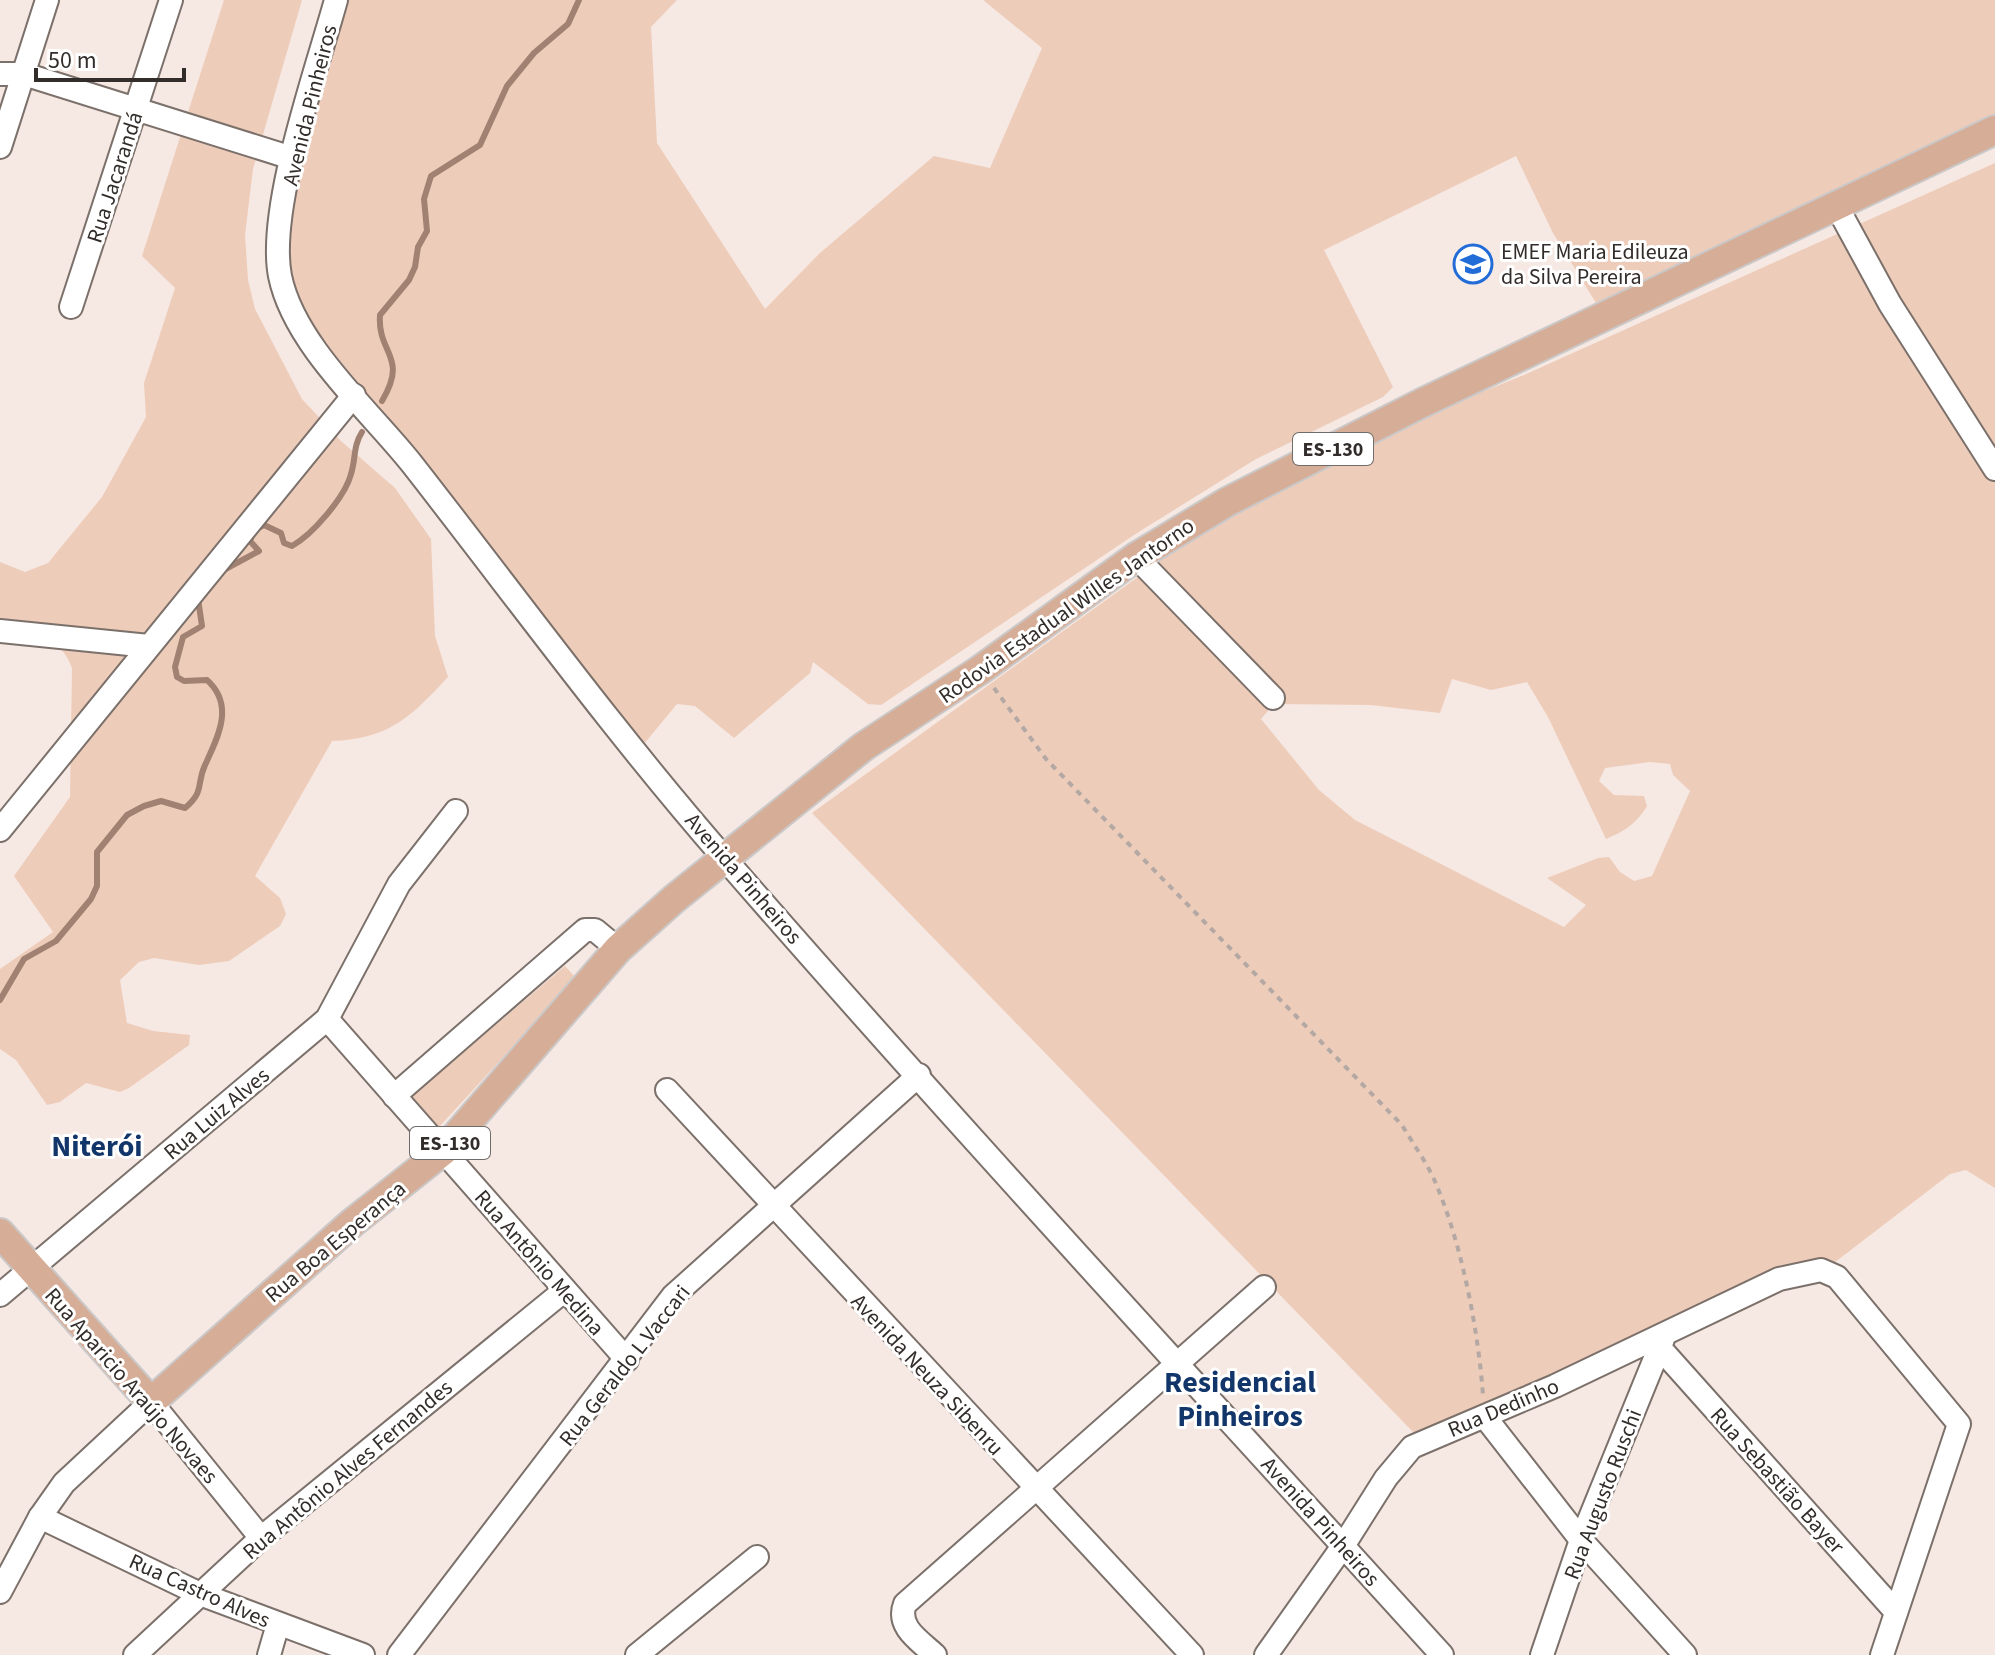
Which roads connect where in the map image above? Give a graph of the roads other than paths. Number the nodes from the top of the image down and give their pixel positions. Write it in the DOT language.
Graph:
graph roads {
  1 [pos="47,0"];
  2 [pos="171,0"];
  3 [pos="336,0"];
  4 [pos="0,74"];
  5 [pos="24,74"];
  6 [pos="136,112"];
  7 [pos="1995,130"];
  8 [pos="0,147"];
  9 [pos="292,158"];
  10 [pos="1836,205"];
  11 [pos="71,307"];
  12 [pos="354,395"];
  13 [pos="1995,469"];
  14 [pos="1136,557"];
  15 [pos="0,631"];
  16 [pos="149,646"];
  17 [pos="1273,698"];
  18 [pos="456,811"];
  19 [pos="0,830"];
  20 [pos="723,857"];
  21 [pos="618,949"];
  22 [pos="327,1019"];
  23 [pos="919,1075"];
  24 [pos="667,1090"];
  25 [pos="394,1096"];
  26 [pos="443,1151"];
  27 [pos="773,1206"];
  28 [pos="0,1233"];
  29 [pos="30,1269"];
  30 [pos="1264,1287"];
  31 [pos="565,1290"];
  32 [pos="0,1295"];
  33 [pos="1662,1341"];
  34 [pos="627,1360"];
  35 [pos="1177,1361"];
  36 [pos="151,1402"];
  37 [pos="1485,1417"];
  38 [pos="1033,1488"];
  39 [pos="40,1517"];
  40 [pos="261,1538"];
  41 [pos="1581,1540"];
  42 [pos="1343,1546"];
  43 [pos="757,1557"];
  44 [pos="1,1586"];
  45 [pos="200,1594"];
  46 [pos="1896,1612"];
  47 [pos="278,1624"];
  48 [pos="135,1655"];
  49 [pos="269,1655"];
  50 [pos="363,1655"];
  51 [pos="399,1655"];
  52 [pos="637,1655"];
  53 [pos="935,1655"];
  54 [pos="1192,1655"];
  55 [pos="1266,1655"];
  56 [pos="1442,1655"];
  57 [pos="1542,1655"];
  58 [pos="1685,1655"];
  59 [pos="1882,1655"];
  1 -- 5 [label="street"];
  2 -- 6 [label="street, Rua Jacarandá"];
  3 -- 9 [label="street, Avenida Pinheiros"];
  4 -- 5 [label="street"];
  5 -- 6 [label="street"];
  5 -- 8 [label="street"];
  6 -- 9 [label="street"];
  6 -- 11 [label="street, Rua Jacarandá"];
  7 -- 10 [label="main road, Rodovia Estadual Willes Jantorno / ES-130"];
  9 -- 12 [label="street, Avenida Pinheiros"];
  10 -- 13 [label="street"];
  10 -- 14 [label="main road, Rodovia Estadual Willes Jantorno / ES-130"];
  12 -- 16 [label="street"];
  12 -- 20 [label="street, Avenida Pinheiros"];
  14 -- 17 [label="street"];
  14 -- 20 [label="main road, Rodovia Estadual Willes Jantorno / ES-130"];
  15 -- 16 [label="street"];
  16 -- 19 [label="street"];
  18 -- 22 [label="street"];
  20 -- 21 [label="main road, Rua Boa Esperança / ES-130"];
  20 -- 23 [label="street, Avenida Pinheiros"];
  21 -- 25 [label="street"];
  21 -- 26 [label="main road, Rua Boa Esperança / ES-130"];
  22 -- 25 [label="street, Rua Antônio Medina"];
  22 -- 29 [label="street, Rua Luiz Alves"];
  23 -- 27 [label="street, Rua Geraldo L Vaccari"];
  23 -- 35 [label="street, Avenida Pinheiros"];
  24 -- 27 [label="street, Avenida Neuza Sibenru"];
  25 -- 26 [label="street, Rua Antônio Medina"];
  26 -- 31 [label="street, Rua Antônio Medina"];
  26 -- 36 [label="main road, Rua Boa Esperança / ES-130"];
  27 -- 34 [label="street, Rua Geraldo L Vaccari"];
  27 -- 38 [label="street, Avenida Neuza Sibenru"];
  28 -- 29 [label="main road, Rua Aparicio Araújo Novaes"];
  29 -- 32 [label="street, Rua Luiz Alves"];
  29 -- 36 [label="main road, Rua Aparicio Araújo Novaes"];
  30 -- 35 [label="street"];
  31 -- 34 [label="street, Rua Antônio Medina"];
  31 -- 40 [label="street, Rua Antônio Alves Fernandes"];
  33 -- 37 [label="street, Rua Dedinho"];
  33 -- 41 [label="street, Rua Augusto Ruschi"];
  33 -- 46 [label="street, Rua Sebastião Bayer"];
  33 -- 46 [label="street, Rua Dedinho"];
  34 -- 51 [label="street, Rua Geraldo L Vaccari"];
  35 -- 38 [label="street"];
  35 -- 42 [label="street, Avenida Pinheiros"];
  36 -- 39 [label="street, Rua Boa Esperança"];
  36 -- 40 [label="street, Rua Aparicio Araújo Novaes"];
  37 -- 41 [label="street"];
  37 -- 42 [label="street, Rua Dedinho"];
  38 -- 53 [label="street"];
  38 -- 54 [label="street, Avenida Neuza Sibenru"];
  39 -- 44 [label="street, Rua Boa Esperança"];
  39 -- 45 [label="street, Rua Castro Alves"];
  40 -- 45 [label="street, Rua Antônio Alves Fernandes"];
  41 -- 57 [label="street, Rua Augusto Ruschi"];
  41 -- 58 [label="street"];
  42 -- 55 [label="street, Rua Dedinho"];
  42 -- 56 [label="street, Avenida Pinheiros"];
  43 -- 52 [label="street"];
  45 -- 47 [label="street, Rua Castro Alves"];
  45 -- 48 [label="street, Rua Antônio Alves Fernandes"];
  46 -- 59 [label="street"];
  47 -- 49 [label="street"];
  47 -- 50 [label="street, Rua Castro Alves"];
}
